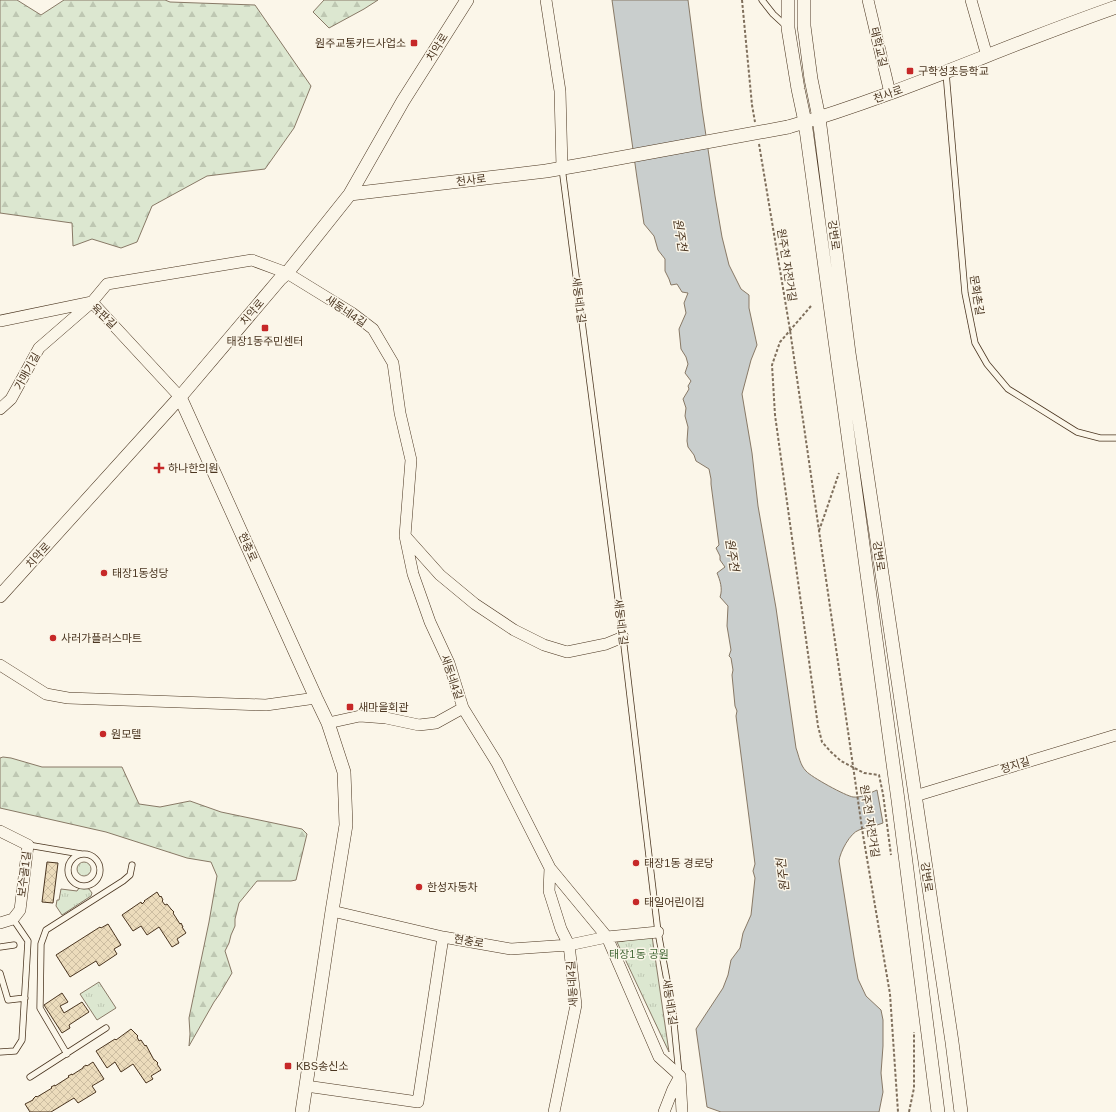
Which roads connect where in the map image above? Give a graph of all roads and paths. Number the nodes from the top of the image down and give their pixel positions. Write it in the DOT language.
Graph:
graph roads {
  1 [pos="467,0"];
  2 [pos="546,0"];
  3 [pos="742,0"];
  4 [pos="762,0"];
  5 [pos="788,0"];
  6 [pos="804,0"];
  7 [pos="868,0"];
  8 [pos="971,0"];
  9 [pos="1116,7"];
  10 [pos="788,28"];
  11 [pos="987,56"];
  12 [pos="946,72"];
  13 [pos="890,93"];
  14 [pos="819,118"];
  15 [pos="805,122"];
  16 [pos="756,128"];
  17 [pos="759,144"];
  18 [pos="562,168"];
  19 [pos="350,194"];
  20 [pos="287,273"];
  21 [pos="92,302"];
  22 [pos="810,306"];
  23 [pos="0,321"];
  24 [pos="790,330"];
  25 [pos="180,397"];
  26 [pos="0,409"];
  27 [pos="1116,438"];
  28 [pos="839,473"];
  29 [pos="819,532"];
  30 [pos="406,536"];
  31 [pos="0,596"];
  32 [pos="623,637"];
  33 [pos="0,665"];
  34 [pos="316,698"];
  35 [pos="463,708"];
  36 [pos="328,723"];
  37 [pos="1116,735"];
  38 [pos="854,767"];
  39 [pos="915,796"];
  40 [pos="898,800"];
  41 [pos="0,831"];
  42 [pos="28,845"];
  43 [pos="82,854"];
  44 [pos="892,858"];
  45 [pos="132,865"];
  46 [pos="550,868"];
  47 [pos="332,911"];
  48 [pos="13,919"];
  49 [pos="0,923"];
  50 [pos="658,932"];
  51 [pos="443,937"];
  52 [pos="607,938"];
  53 [pos="14,945"];
  54 [pos="569,945"];
  55 [pos="0,947"];
  56 [pos="0,973"];
  57 [pos="24,998"];
  58 [pos="106,1028"];
  59 [pos="914,1031"];
  60 [pos="0,1052"];
  61 [pos="67,1054"];
  62 [pos="680,1076"];
  63 [pos="30,1077"];
  64 [pos="306,1086"];
  65 [pos="302,1112"];
  66 [pos="554,1112"];
  67 [pos="664,1112"];
  68 [pos="682,1112"];
  69 [pos="898,1112"];
  70 [pos="909,1112"];
  71 [pos="938,1112"];
  72 [pos="960,1112"];
  1 -- 19 [label="street, 치악로"];
  2 -- 18 [label="street"];
  3 -- 16 [label="path"];
  4 -- 10 [label="lane"];
  5 -- 10 [label="street, 강변로"];
  6 -- 14 [label="street, 강변로"];
  7 -- 13 [label="street, 태학교길"];
  8 -- 11 [label="street"];
  9 -- 11 [label="street, 천사로"];
  10 -- 15 [label="street, 강변로"];
  11 -- 12 [label="street, 천사로"];
  12 -- 13 [label="street, 천사로"];
  12 -- 27 [label="lane, 문화촌길"];
  13 -- 14 [label="street, 천사로"];
  14 -- 15 [label="street, 천사로"];
  14 -- 39 [label="street, 강변로"];
  15 -- 18 [label="street, 천사로, bridge"];
  15 -- 40 [label="street, 강변로"];
  17 -- 24 [label="path, 원주천 자전거길"];
  18 -- 19 [label="street, 천사로"];
  18 -- 32 [label="lane, 새동네1길"];
  19 -- 20 [label="street, 치악로"];
  20 -- 21 [label="street, 새동네4길"];
  20 -- 25 [label="street, 치악로"];
  20 -- 30 [label="street, 새동네4길"];
  21 -- 23 [label="street, 육판길"];
  21 -- 25 [label="street, 육판길"];
  21 -- 26 [label="street, 가매기길"];
  22 -- 24 [label="path"];
  24 -- 29 [label="path, 원주천 자전거길"];
  24 -- 38 [label="path"];
  25 -- 31 [label="street, 치악로"];
  25 -- 34 [label="street, 현충로"];
  28 -- 29 [label="path, 원주천 자전거길"];
  29 -- 38 [label="path, 원주천 자전거길"];
  30 -- 32 [label="street"];
  30 -- 35 [label="street, 새동네4길"];
  32 -- 50 [label="lane, 새동네1길"];
  33 -- 34 [label="street"];
  34 -- 36 [label="street, 현충로"];
  35 -- 36 [label="street"];
  35 -- 46 [label="street, 새동네4길"];
  36 -- 47 [label="street, 현충로"];
  37 -- 39 [label="street, 정지길"];
  38 -- 44 [label="path"];
  38 -- 69 [label="path, 원주천 자전거길"];
  39 -- 40 [label="street"];
  39 -- 72 [label="street, 강변로"];
  40 -- 71 [label="street, 강변로"];
  41 -- 42 [label="street, 보수골1길"];
  42 -- 43 [label="lane"];
  42 -- 48 [label="street, 보수골1길"];
  43 -- 43 [label="lane"];
  45 -- 61 [label="lane"];
  46 -- 52 [label="street"];
  46 -- 54 [label="street, 새동네4길"];
  47 -- 51 [label="street, 현충로"];
  47 -- 64 [label="street, 현충로"];
  48 -- 49 [label="street"];
  48 -- 57 [label="lane"];
  50 -- 52 [label="street, 현충로"];
  50 -- 62 [label="lane, 새동네1길"];
  51 -- 54 [label="street, 현충로"];
  51 -- 64 [label="street"];
  52 -- 54 [label="street, 현충로"];
  52 -- 62 [label="street"];
  53 -- 55 [label="lane"];
  54 -- 66 [label="street, 새동네4길"];
  56 -- 57 [label="lane"];
  57 -- 60 [label="lane"];
  58 -- 61 [label="lane"];
  59 -- 70 [label="path"];
  61 -- 63 [label="lane"];
  62 -- 67 [label="street"];
  62 -- 68 [label="street"];
  64 -- 65 [label="street, 현충로"];
}
